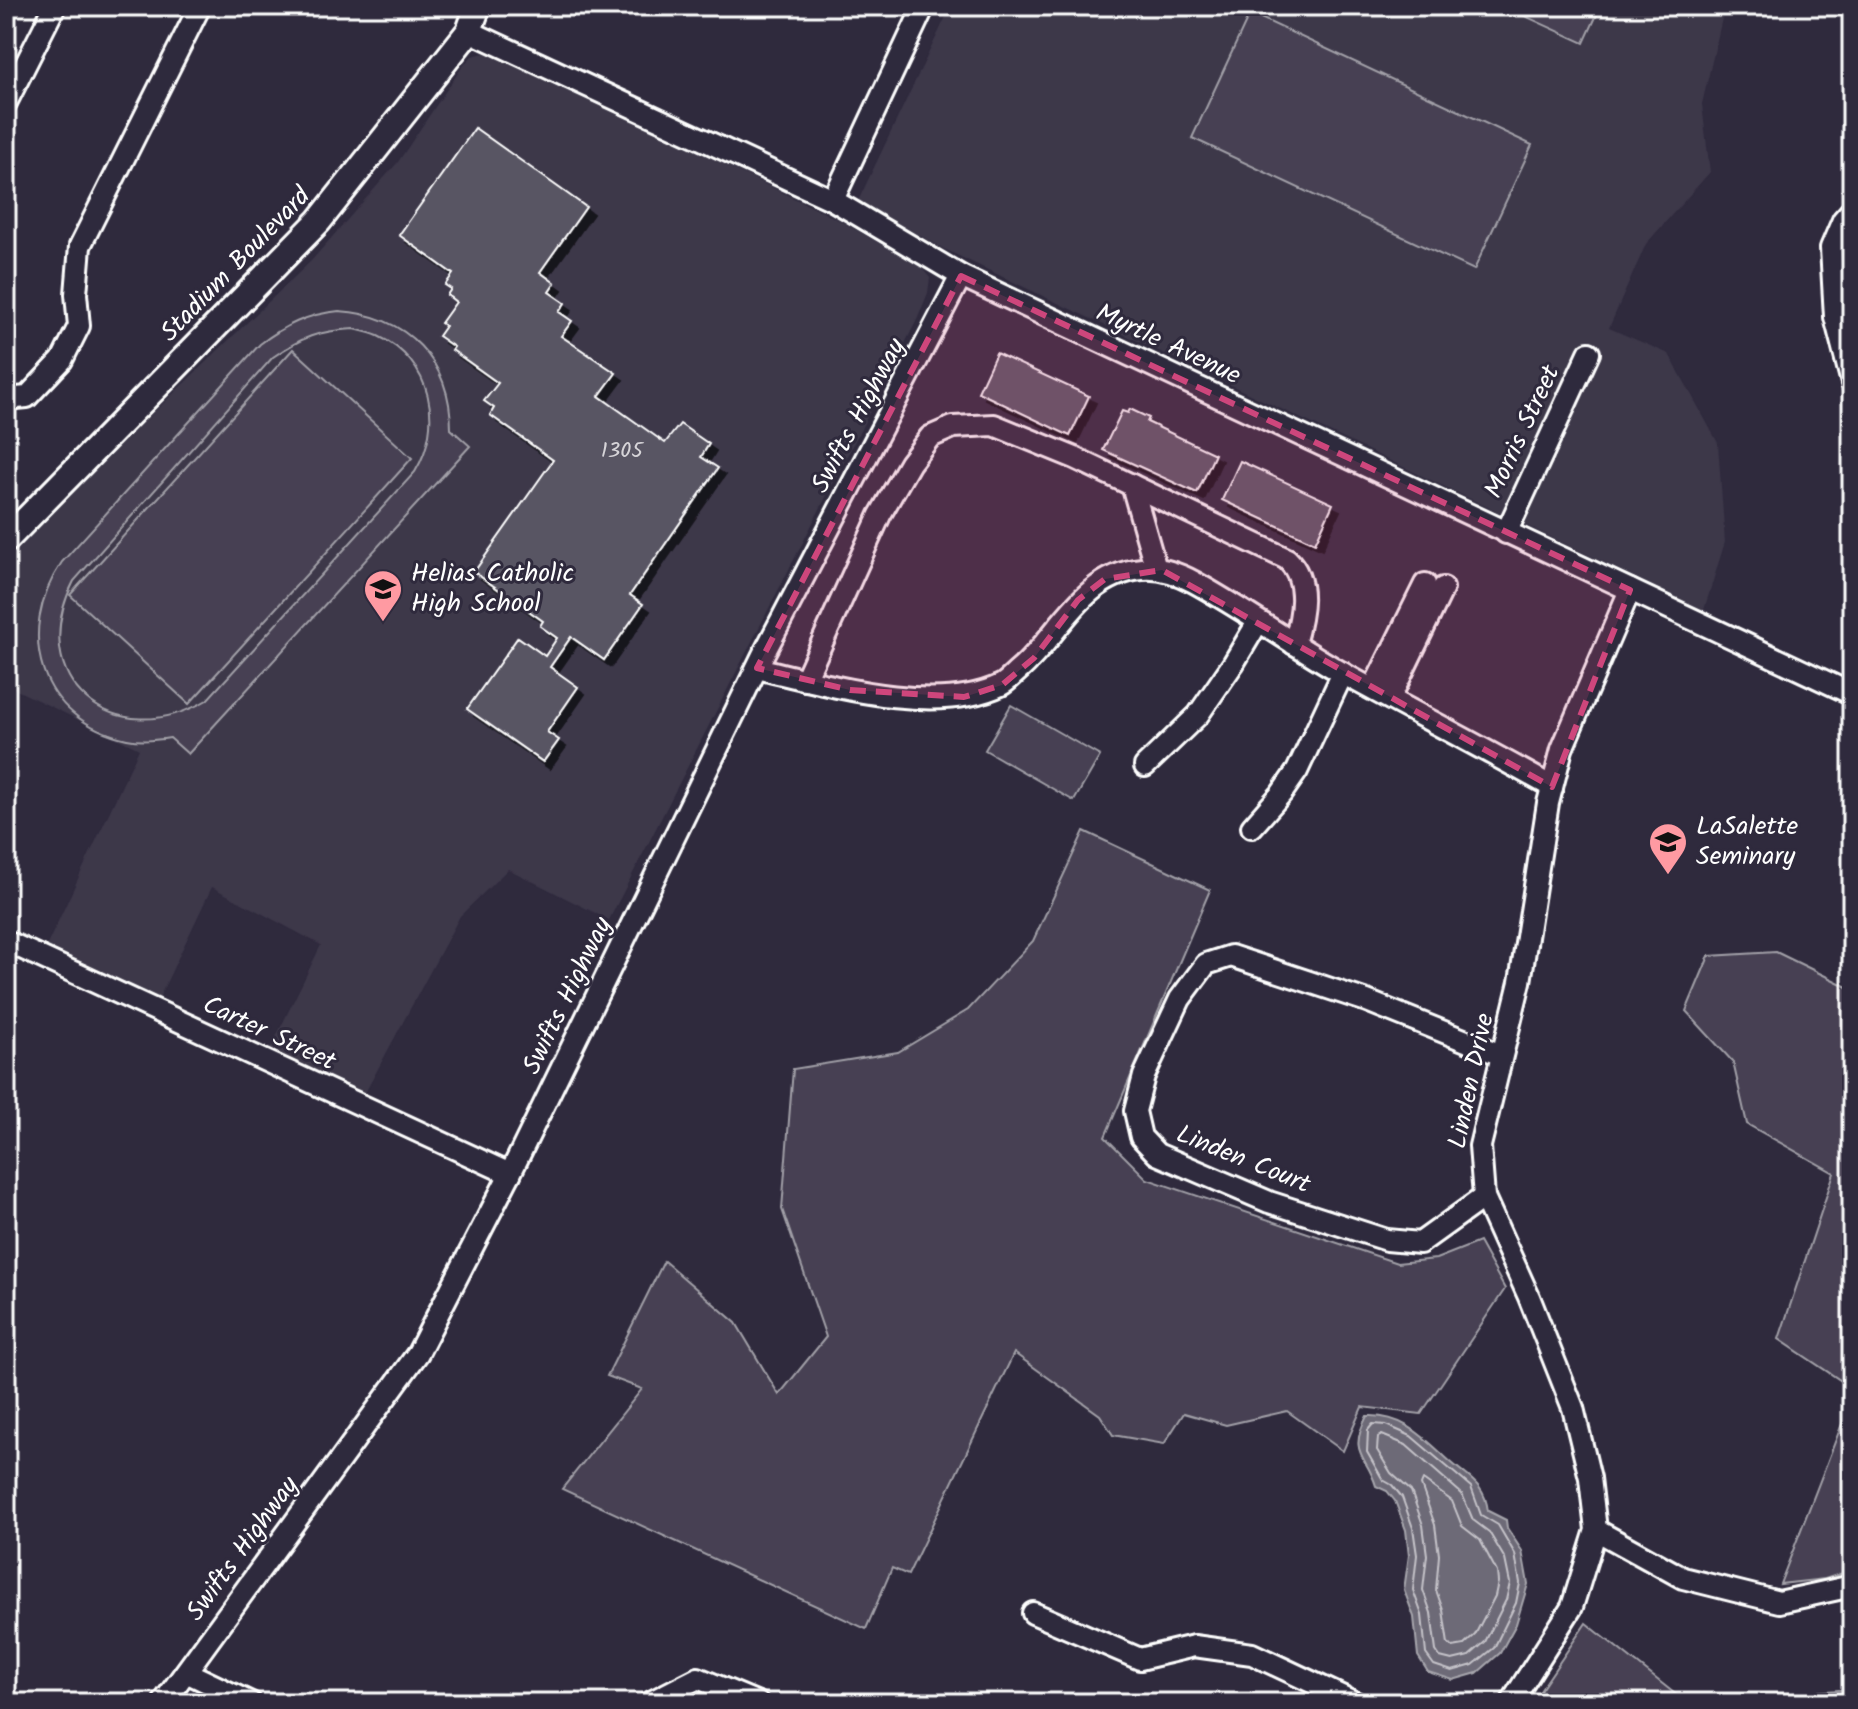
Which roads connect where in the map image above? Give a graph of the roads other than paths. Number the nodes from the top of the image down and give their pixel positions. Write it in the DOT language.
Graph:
graph roads {
  1 [pos="55,6"];
  2 [pos="200,6"];
  3 [pos="478,6"];
  4 [pos="924,6"];
  5 [pos="469,31"];
  6 [pos="6,103"];
  7 [pos="833,200"];
  8 [pos="1852,210"];
  9 [pos="961,276"];
  10 [pos="1589,353"];
  11 [pos="1852,383"];
  12 [pos="6,399"];
  13 [pos="1132,485"];
  14 [pos="9,530"];
  15 [pos="1506,533"];
  16 [pos="1156,569"];
  17 [pos="1434,586"];
  18 [pos="1630,590"];
  19 [pos="1258,622"];
  20 [pos="1294,644"];
  21 [pos="757,668"];
  22 [pos="1343,673"];
  23 [pos="805,680"];
  24 [pos="1381,694"];
  25 [pos="1852,694"];
  26 [pos="1145,766"];
  27 [pos="1552,787"];
  28 [pos="1252,827"];
  29 [pos="6,941"];
  30 [pos="1501,1055"];
  31 [pos="510,1174"];
  32 [pos="1484,1197"];
  33 [pos="1596,1530"];
  34 [pos="1852,1586"];
  35 [pos="1033,1613"];
  36 [pos="186,1672"];
  37 [pos="163,1703"];
  38 [pos="251,1703"];
  39 [pos="649,1703"];
  40 [pos="758,1703"];
  41 [pos="1356,1703"];
  42 [pos="1511,1703"];
  1 -- 6 [label="street"];
  2 -- 12 [label="street"];
  3 -- 5 [label="main road, Stadium Boulevard"];
  4 -- 7 [label="street"];
  5 -- 7 [label="street, Myrtle Avenue"];
  5 -- 14 [label="main road, Stadium Boulevard"];
  7 -- 9 [label="street, Myrtle Avenue"];
  8 -- 11 [label="street"];
  9 -- 15 [label="street, Myrtle Avenue"];
  9 -- 21 [label="street, Swifts Highway"];
  10 -- 15 [label="street, Morris Street"];
  13 -- 16 [label="street"];
  13 -- 20 [label="street"];
  13 -- 23 [label="street"];
  15 -- 18 [label="street, Myrtle Avenue"];
  16 -- 19 [label="street"];
  16 -- 23 [label="street"];
  17 -- 24 [label="street"];
  18 -- 25 [label="street, Myrtle Avenue"];
  18 -- 27 [label="street, Linden Drive"];
  19 -- 20 [label="street"];
  19 -- 26 [label="street"];
  20 -- 22 [label="street"];
  21 -- 23 [label="street"];
  21 -- 31 [label="street, Swifts Highway"];
  22 -- 24 [label="street"];
  22 -- 28 [label="street"];
  24 -- 27 [label="street"];
  27 -- 30 [label="street, Linden Drive"];
  29 -- 31 [label="street, Carter Street"];
  30 -- 32 [label="street, Linden Drive"];
  30 -- 32 [label="street, Linden Court"];
  31 -- 36 [label="street, Swifts Highway"];
  32 -- 33 [label="street, Linden Drive"];
  33 -- 34 [label="street"];
  33 -- 42 [label="street, Linden Drive"];
  35 -- 41 [label="street"];
  36 -- 37 [label="street, Swifts Highway"];
  36 -- 38 [label="street"];
  39 -- 40 [label="street"];
}
